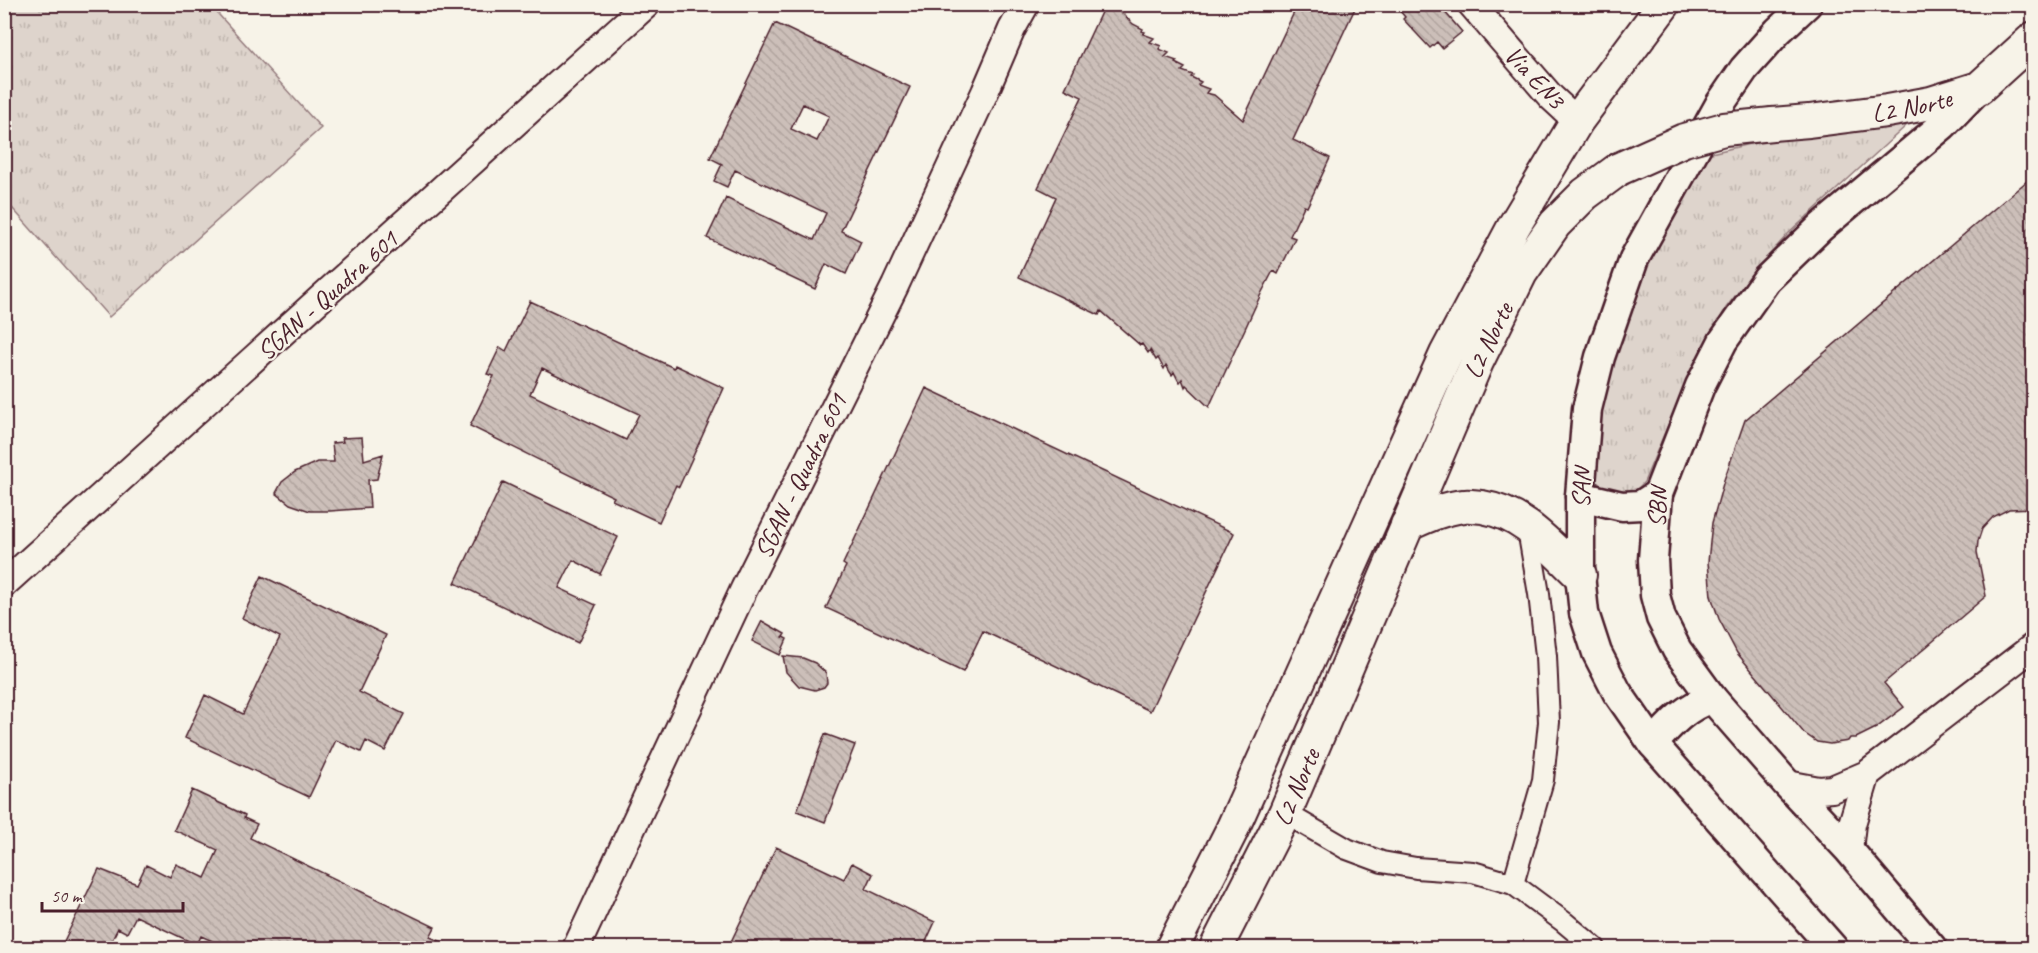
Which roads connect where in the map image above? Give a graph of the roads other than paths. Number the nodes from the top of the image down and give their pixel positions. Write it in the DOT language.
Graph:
graph roads {
  1 [pos="647,4"];
  2 [pos="1026,4"];
  3 [pos="1471,4"];
  4 [pos="1664,4"];
  5 [pos="1807,4"];
  6 [pos="2034,38"];
  7 [pos="1978,88"];
  8 [pos="1577,121"];
  9 [pos="1658,494"];
  10 [pos="1580,496"];
  11 [pos="1527,524"];
  12 [pos="1407,525"];
  13 [pos="1580,575"];
  14 [pos="4,584"];
  15 [pos="2034,646"];
  16 [pos="1712,698"];
  17 [pos="1653,744"];
  18 [pos="1867,774"];
  19 [pos="1787,784"];
  20 [pos="1284,813"];
  21 [pos="1849,850"];
  22 [pos="1513,884"];
  23 [pos="1244,891"];
  24 [pos="1922,944"];
  25 [pos="576,948"];
  26 [pos="1172,948"];
  27 [pos="1216,948"];
  28 [pos="1240,948"];
  29 [pos="1595,948"];
  30 [pos="1833,948"];
  1 -- 14 [label="street, SGAN - Quadra 601"];
  2 -- 25 [label="street, SGAN - Quadra 601"];
  3 -- 8 [label="street, Via EN3"];
  4 -- 8 [label="main road, L2 Norte"];
  5 -- 10 [label="main road, SAN"];
  6 -- 7 [label="main road, L2 Norte"];
  7 -- 9 [label="main road, SBN"];
  7 -- 12 [label="main road, L2 Norte, bridge"];
  8 -- 26 [label="main road, L2 Norte"];
  9 -- 10 [label="main road"];
  9 -- 16 [label="main road, SBN"];
  10 -- 13 [label="main road, SAN"];
  11 -- 12 [label="main road"];
  11 -- 13 [label="main road"];
  11 -- 22 [label="street"];
  12 -- 20 [label="main road, L2 Norte"];
  13 -- 17 [label="main road, SAN"];
  15 -- 18 [label="street"];
  16 -- 17 [label="main road"];
  16 -- 19 [label="main road, SBN"];
  17 -- 30 [label="main road, SAN"];
  18 -- 19 [label="street"];
  18 -- 21 [label="street"];
  19 -- 21 [label="main road, SBN"];
  20 -- 22 [label="street"];
  20 -- 23 [label="main road, L2 Norte"];
  21 -- 24 [label="main road, SBN"];
  22 -- 29 [label="street"];
  23 -- 27 [label="main road, L2 Norte"];
  23 -- 28 [label="main road"];
}
